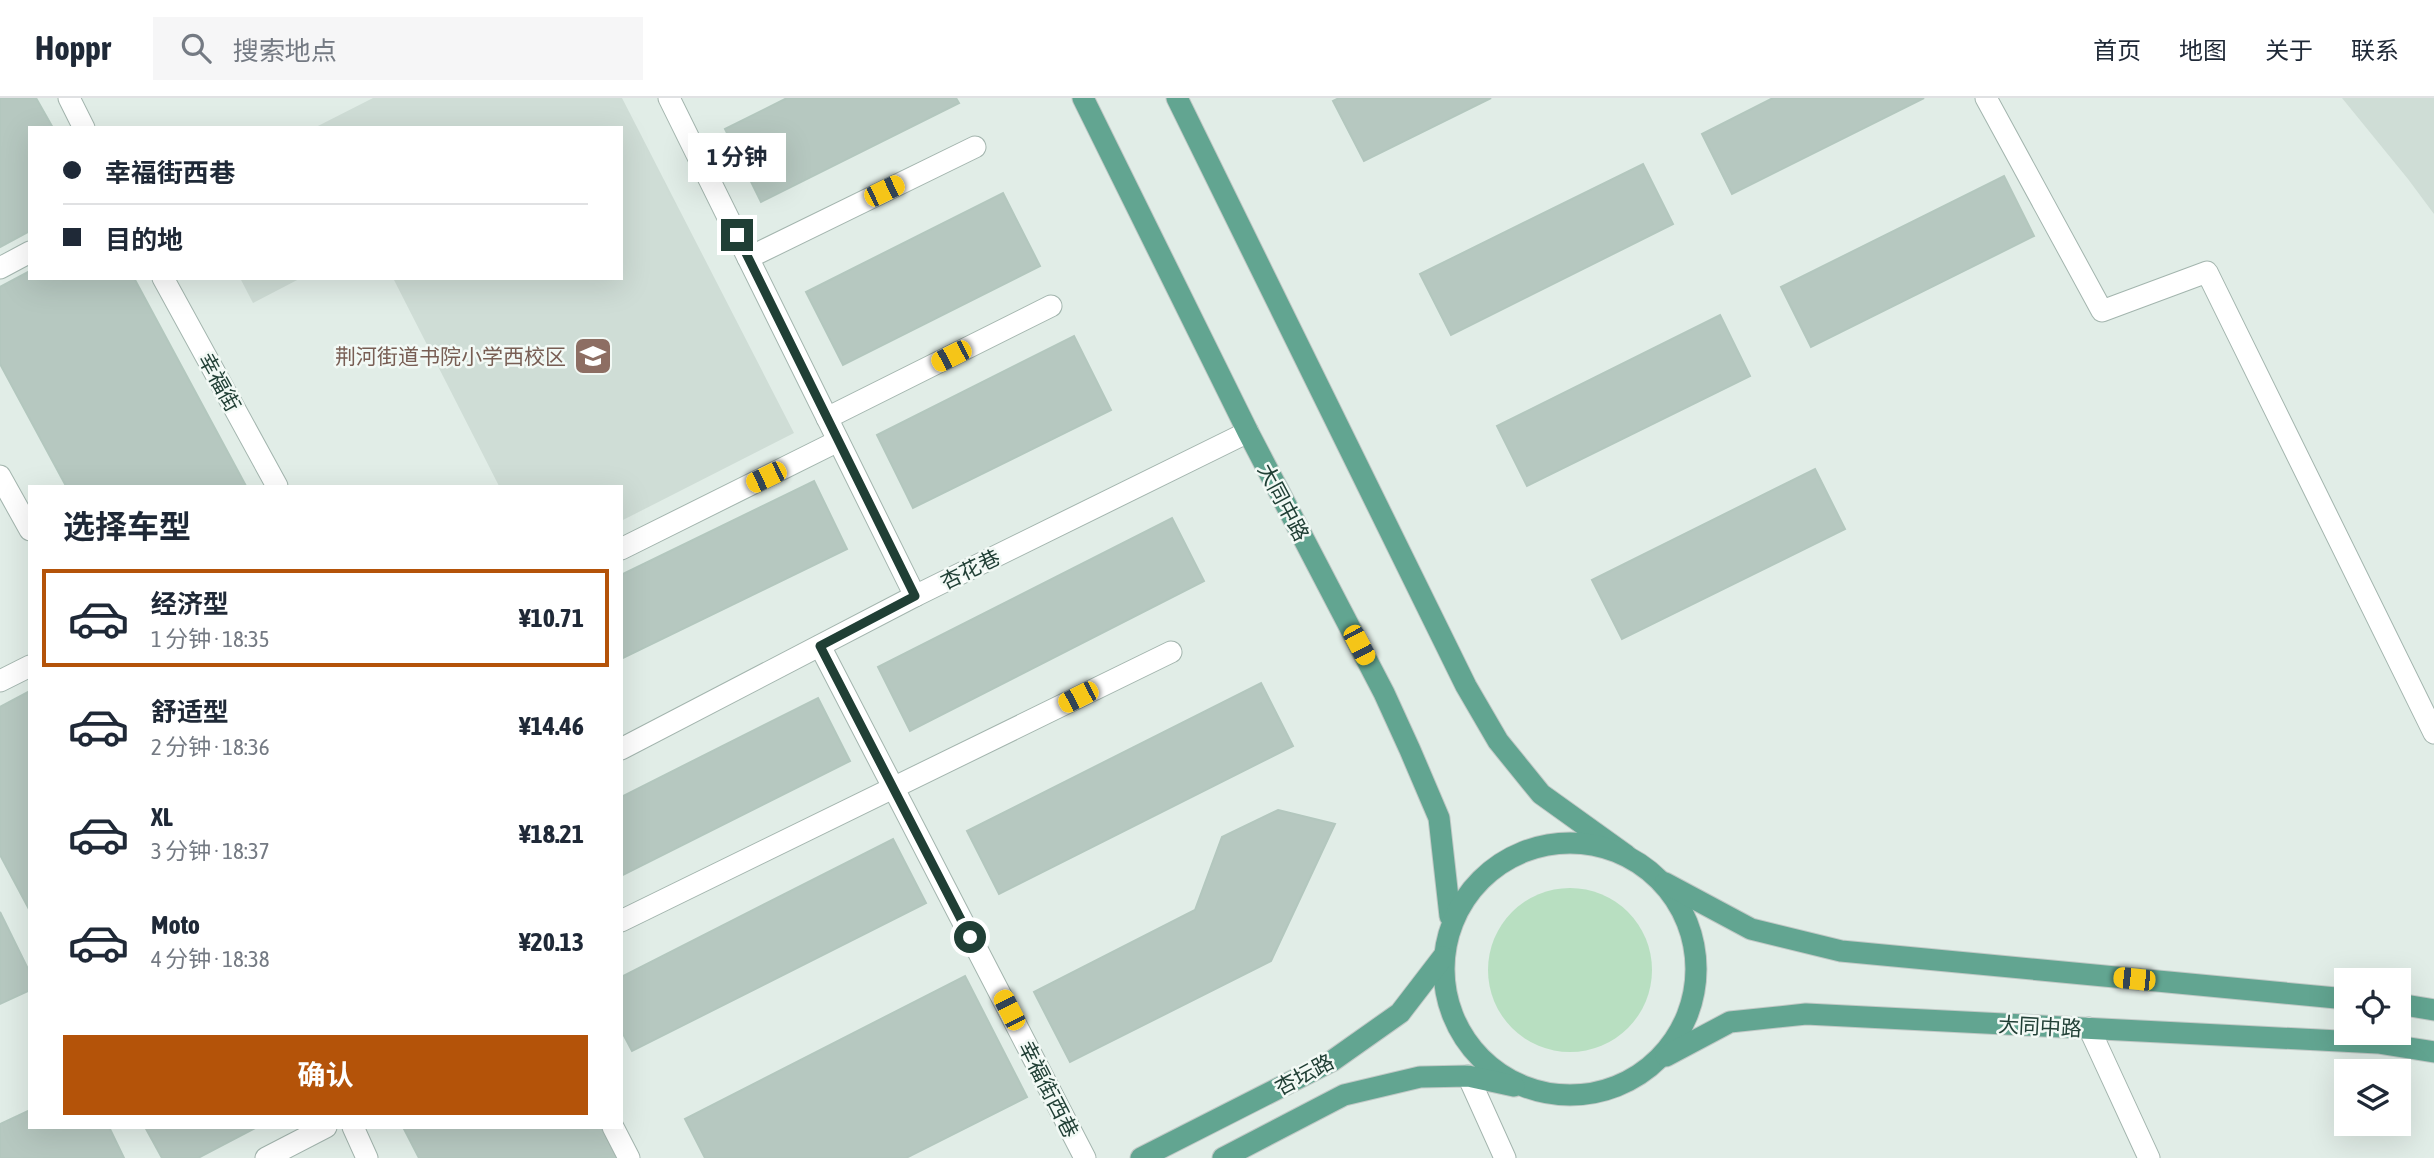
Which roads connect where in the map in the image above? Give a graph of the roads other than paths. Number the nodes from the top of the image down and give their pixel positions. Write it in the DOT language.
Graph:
graph roads {
  1 [pos="69,98"];
  2 [pos="1083,98"];
  3 [pos="1177,98"];
  4 [pos="1986,98"];
  5 [pos="673,99"];
  6 [pos="83,126"];
  7 [pos="975,147"];
  8 [pos="28,253"];
  9 [pos="748,258"];
  10 [pos="0,268"];
  11 [pos="164,280"];
  12 [pos="1051,306"];
  13 [pos="827,418"];
  14 [pos="1248,432"];
  15 [pos="838,441"];
  16 [pos="0,476"];
  17 [pos="276,485"];
  18 [pos="28,526"];
  19 [pos="623,548"];
  20 [pos="915,596"];
  21 [pos="820,646"];
  22 [pos="1171,652"];
  23 [pos="28,667"];
  24 [pos="0,681"];
  25 [pos="2434,733"];
  26 [pos="623,748"];
  27 [pos="894,789"];
  28 [pos="1626,855"];
  29 [pos="1662,882"];
  30 [pos="1450,916"];
  31 [pos="623,920"];
  32 [pos="1443,957"];
  33 [pos="2334,998"];
  34 [pos="2411,1006"];
  35 [pos="2434,1010"];
  36 [pos="2089,1028"];
  37 [pos="2434,1052"];
  38 [pos="1655,1062"];
  39 [pos="1468,1076"];
  40 [pos="1526,1088"];
  41 [pos="322,1129"];
  42 [pos="354,1129"];
  43 [pos="614,1129"];
  44 [pos="266,1158"];
  45 [pos="368,1158"];
  46 [pos="629,1158"];
  47 [pos="1085,1158"];
  48 [pos="1141,1158"];
  49 [pos="1223,1158"];
  50 [pos="1504,1158"];
  51 [pos="2149,1158"];
  1 -- 6 [label="street"];
  2 -- 14 [label="main road, 大同中路"];
  3 -- 28 [label="main road"];
  4 -- 25 [label="street"];
  5 -- 9 [label="street"];
  7 -- 9 [label="street"];
  8 -- 10 [label="street"];
  9 -- 13 [label="street"];
  11 -- 17 [label="street, 幸福街"];
  12 -- 13 [label="street"];
  13 -- 15 [label="street"];
  14 -- 20 [label="street, 杏花巷"];
  14 -- 30 [label="main road, 大同中路"];
  15 -- 19 [label="street"];
  15 -- 20 [label="street"];
  16 -- 18 [label="street"];
  20 -- 21 [label="street, 杏花巷"];
  21 -- 26 [label="street, 杏花巷"];
  21 -- 27 [label="street, 幸福街西巷"];
  22 -- 27 [label="street"];
  23 -- 24 [label="street"];
  27 -- 31 [label="street"];
  27 -- 47 [label="street, 幸福街西巷"];
  28 -- 29 [label="main road"];
  28 -- 30 [label="main road"];
  29 -- 33 [label="main road"];
  29 -- 38 [label="main road"];
  30 -- 32 [label="main road"];
  32 -- 40 [label="main road"];
  32 -- 48 [label="main road, 杏坛路"];
  34 -- 35 [label="main road"];
  36 -- 37 [label="main road, 大同中路"];
  36 -- 38 [label="main road, 大同中路"];
  36 -- 51 [label="street"];
  38 -- 40 [label="main road, 杏坛路"];
  39 -- 40 [label="main road, 杏坛路"];
  39 -- 49 [label="main road, 杏坛路"];
  39 -- 50 [label="street"];
  41 -- 44 [label="street"];
  42 -- 45 [label="street"];
  43 -- 46 [label="street"];
}
